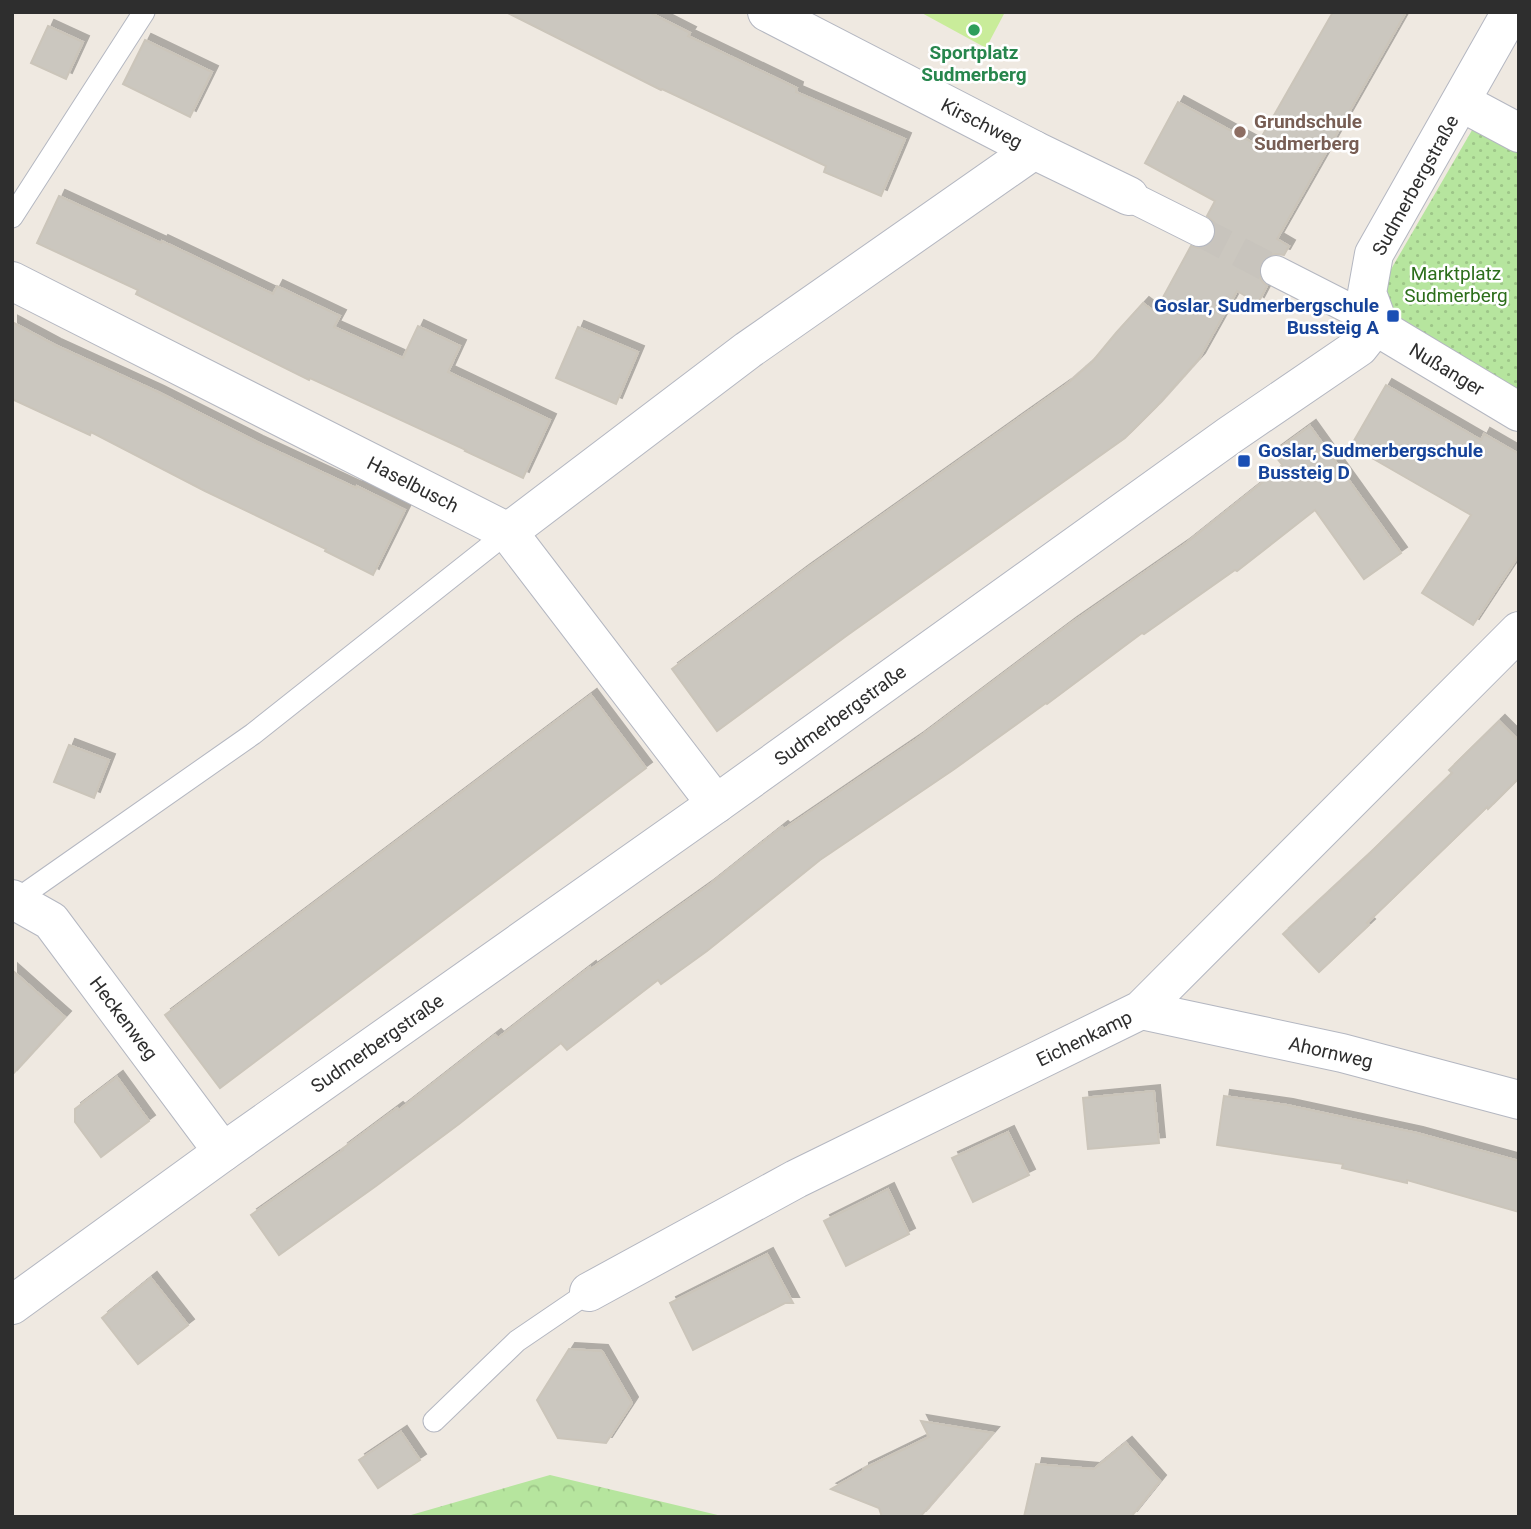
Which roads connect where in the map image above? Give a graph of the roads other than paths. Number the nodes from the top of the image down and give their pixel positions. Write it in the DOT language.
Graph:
graph roads {
  1 [pos="144,12"];
  2 [pos="767,12"];
  3 [pos="1511,12"];
  4 [pos="1461,102"];
  5 [pos="1519,133"];
  6 [pos="1034,150"];
  7 [pos="1129,196"];
  8 [pos="12,217"];
  9 [pos="1199,231"];
  10 [pos="1276,271"];
  11 [pos="12,281"];
  12 [pos="1378,323"];
  13 [pos="1519,412"];
  14 [pos="508,532"];
  15 [pos="1519,631"];
  16 [pos="716,804"];
  17 [pos="14,899"];
  18 [pos="1142,1010"];
  19 [pos="1519,1101"];
  20 [pos="223,1152"];
  21 [pos="589,1292"];
  22 [pos="12,1305"];
  23 [pos="434,1421"];
  1 -- 8 [label="lane"];
  2 -- 6 [label="street, Kirschweg"];
  3 -- 4 [label="street, Sudmerbergstraße"];
  4 -- 5 [label="street"];
  4 -- 12 [label="street, Sudmerbergstraße"];
  6 -- 7 [label="street, Kirschweg"];
  6 -- 14 [label="street"];
  7 -- 9 [label="street, Kirschweg"];
  10 -- 12 [label="street"];
  11 -- 14 [label="street, Haselbusch"];
  12 -- 13 [label="street, Nußanger"];
  12 -- 16 [label="street, Sudmerbergstraße"];
  14 -- 16 [label="street, Haselbusch"];
  14 -- 17 [label="lane"];
  15 -- 18 [label="street, Eichenkamp"];
  16 -- 20 [label="street, Sudmerbergstraße"];
  17 -- 20 [label="street, Heckenweg"];
  18 -- 19 [label="street, Ahornweg"];
  18 -- 21 [label="street, Eichenkamp"];
  20 -- 22 [label="street, Sudmerbergstraße"];
  21 -- 23 [label="lane"];
}
